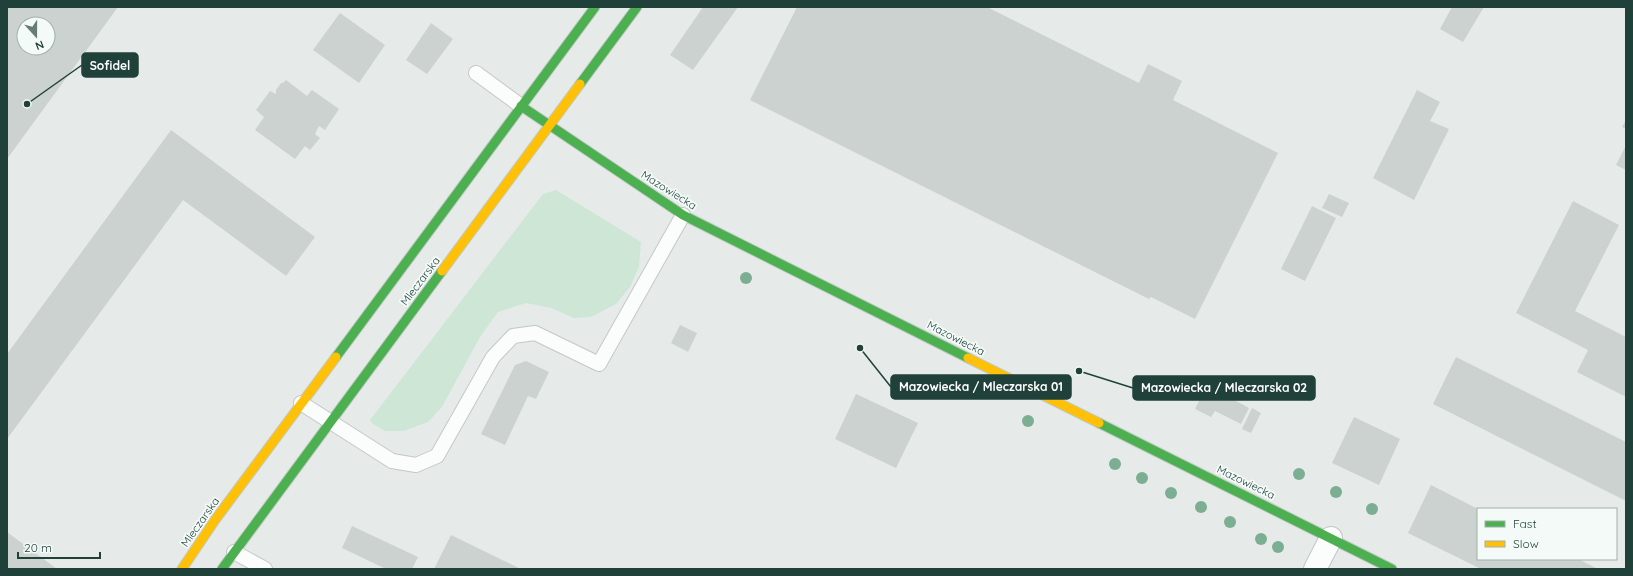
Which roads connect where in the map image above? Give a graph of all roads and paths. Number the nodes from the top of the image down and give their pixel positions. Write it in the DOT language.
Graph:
graph roads {
  1 [pos="595,7"];
  2 [pos="637,7"];
  3 [pos="476,72"];
  4 [pos="521,106"];
  5 [pos="550,126"];
  6 [pos="683,215"];
  7 [pos="301,403"];
  8 [pos="330,422"];
  9 [pos="1331,538"];
  10 [pos="234,552"];
  11 [pos="182,569"];
  12 [pos="222,569"];
  13 [pos="265,569"];
  14 [pos="1315,569"];
  15 [pos="1392,569"];
  1 -- 4 [label="main road, Mleczarska"];
  2 -- 5 [label="main road, Mleczarska"];
  3 -- 4 [label="lane"];
  4 -- 5 [label="main road, Mazowiecka"];
  4 -- 7 [label="main road, Mleczarska"];
  5 -- 6 [label="main road, Mazowiecka"];
  5 -- 8 [label="main road, Mleczarska"];
  6 -- 8 [label="lane"];
  6 -- 9 [label="main road, Mazowiecka"];
  7 -- 8 [label="lane"];
  7 -- 11 [label="main road, Mleczarska"];
  8 -- 10 [label="main road, Mleczarska"];
  9 -- 14 [label="street"];
  9 -- 15 [label="main road, Mazowiecka"];
  10 -- 12 [label="main road, Mleczarska"];
  10 -- 13 [label="lane"];
}
